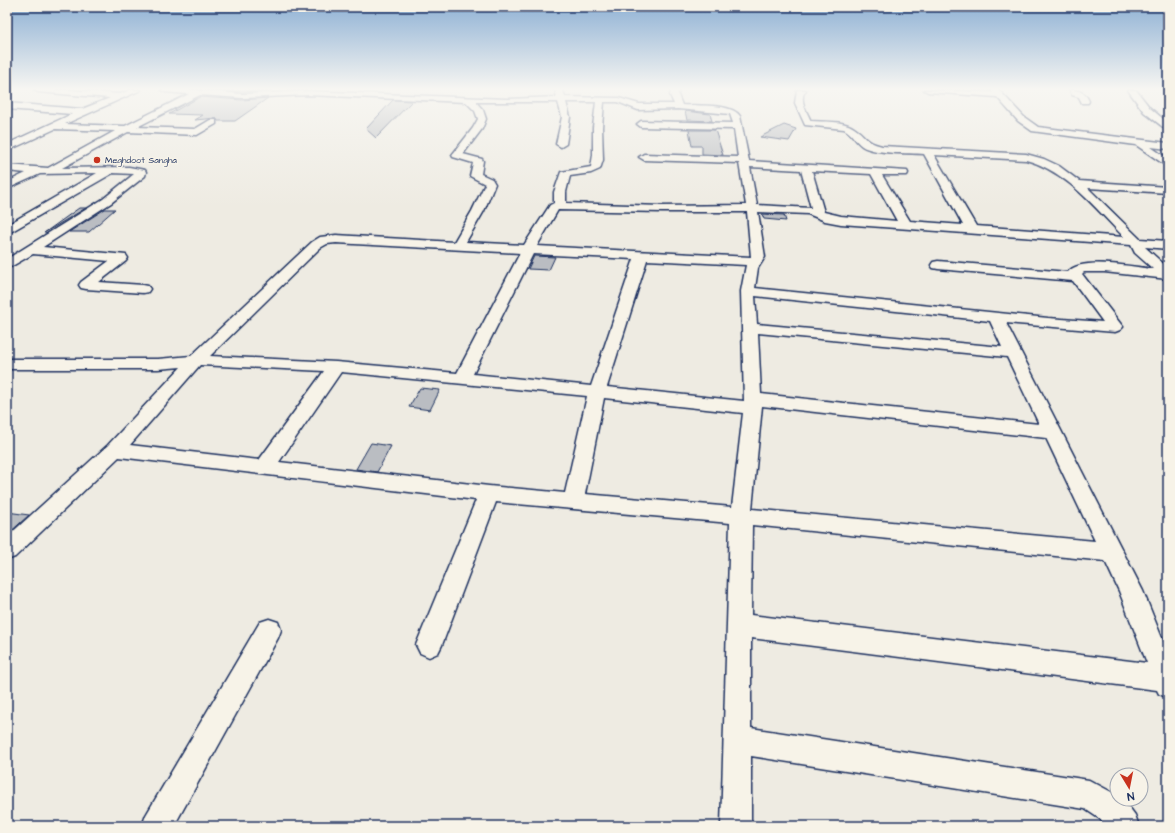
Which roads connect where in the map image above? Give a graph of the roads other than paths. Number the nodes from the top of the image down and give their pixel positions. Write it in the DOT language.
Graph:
graph roads {
  1 [pos="48,129"];
  2 [pos="106,129"];
  3 [pos="202,129"];
  4 [pos="477,129"];
  5 [pos="564,129"];
  6 [pos="597,129"];
  7 [pos="738,129"];
  8 [pos="850,129"];
  9 [pos="1034,129"];
  10 [pos="126,130"];
  11 [pos="1140,143"];
  12 [pos="561,144"];
  13 [pos="1168,146"];
  14 [pos="7,148"];
  15 [pos="928,153"];
  16 [pos="644,157"];
  17 [pos="744,162"];
  18 [pos="1168,164"];
  19 [pos="7,168"];
  20 [pos="806,168"];
  21 [pos="38,170"];
  22 [pos="50,170"];
  23 [pos="109,170"];
  24 [pos="875,172"];
  25 [pos="903,173"];
  26 [pos="1076,184"];
  27 [pos="7,186"];
  28 [pos="1168,190"];
  29 [pos="560,206"];
  30 [pos="752,208"];
  31 [pos="818,212"];
  32 [pos="905,224"];
  33 [pos="7,230"];
  34 [pos="972,230"];
  35 [pos="1136,242"];
  36 [pos="1168,245"];
  37 [pos="458,246"];
  38 [pos="28,250"];
  39 [pos="528,250"];
  40 [pos="642,256"];
  41 [pos="755,262"];
  42 [pos="7,265"];
  43 [pos="938,265"];
  44 [pos="1167,275"];
  45 [pos="1077,277"];
  46 [pos="143,289"];
  47 [pos="748,291"];
  48 [pos="994,317"];
  49 [pos="750,328"];
  50 [pos="1012,353"];
  51 [pos="196,360"];
  52 [pos="7,364"];
  53 [pos="336,367"];
  54 [pos="463,378"];
  55 [pos="597,392"];
  56 [pos="752,404"];
  57 [pos="1051,432"];
  58 [pos="115,450"];
  59 [pos="264,468"];
  60 [pos="489,494"];
  61 [pos="573,501"];
  62 [pos="741,516"];
  63 [pos="7,551"];
  64 [pos="1111,552"];
  65 [pos="740,625"];
  66 [pos="269,630"];
  67 [pos="428,645"];
  68 [pos="1166,681"];
  69 [pos="737,740"];
  70 [pos="157,826"];
  71 [pos="736,826"];
  72 [pos="1124,826"];
  1 -- 14 [label="street"];
  2 -- 10 [label="street"];
  3 -- 10 [label="street"];
  4 -- 37 [label="street"];
  5 -- 12 [label="street"];
  6 -- 29 [label="street"];
  7 -- 17 [label="street"];
  8 -- 15 [label="street"];
  9 -- 11 [label="street"];
  10 -- 22 [label="street"];
  11 -- 13 [label="street"];
  11 -- 18 [label="street"];
  15 -- 26 [label="street"];
  15 -- 34 [label="street"];
  16 -- 17 [label="street"];
  17 -- 20 [label="street"];
  17 -- 30 [label="street"];
  19 -- 21 [label="street"];
  20 -- 24 [label="street"];
  20 -- 31 [label="street"];
  21 -- 22 [label="street"];
  21 -- 27 [label="street"];
  22 -- 23 [label="street"];
  23 -- 33 [label="street"];
  23 -- 38 [label="street"];
  24 -- 25 [label="street"];
  24 -- 32 [label="street"];
  26 -- 28 [label="street"];
  26 -- 35 [label="street"];
  29 -- 30 [label="street"];
  29 -- 39 [label="street"];
  30 -- 31 [label="street"];
  30 -- 41 [label="street"];
  31 -- 32 [label="street"];
  32 -- 34 [label="street"];
  34 -- 35 [label="street"];
  35 -- 36 [label="street"];
  35 -- 44 [label="street"];
  37 -- 39 [label="street"];
  37 -- 51 [label="street"];
  38 -- 42 [label="street"];
  38 -- 46 [label="street"];
  39 -- 40 [label="street"];
  39 -- 54 [label="street"];
  40 -- 41 [label="street"];
  40 -- 55 [label="street"];
  41 -- 47 [label="street"];
  43 -- 45 [label="street"];
  44 -- 45 [label="street"];
  45 -- 48 [label="street"];
  47 -- 48 [label="street"];
  47 -- 49 [label="street"];
  48 -- 50 [label="street"];
  49 -- 50 [label="street"];
  49 -- 56 [label="street"];
  50 -- 57 [label="street"];
  51 -- 52 [label="street"];
  51 -- 53 [label="street"];
  51 -- 58 [label="street"];
  53 -- 54 [label="street"];
  53 -- 59 [label="street"];
  54 -- 55 [label="street"];
  55 -- 56 [label="street"];
  55 -- 61 [label="street"];
  56 -- 57 [label="street"];
  56 -- 62 [label="street"];
  57 -- 64 [label="street"];
  58 -- 59 [label="street"];
  58 -- 63 [label="street"];
  59 -- 60 [label="street"];
  60 -- 61 [label="street"];
  60 -- 67 [label="street"];
  61 -- 62 [label="street"];
  62 -- 64 [label="street"];
  62 -- 65 [label="street"];
  64 -- 68 [label="street"];
  65 -- 68 [label="street"];
  65 -- 69 [label="street"];
  66 -- 70 [label="street"];
  69 -- 71 [label="street"];
  69 -- 72 [label="street"];
}
